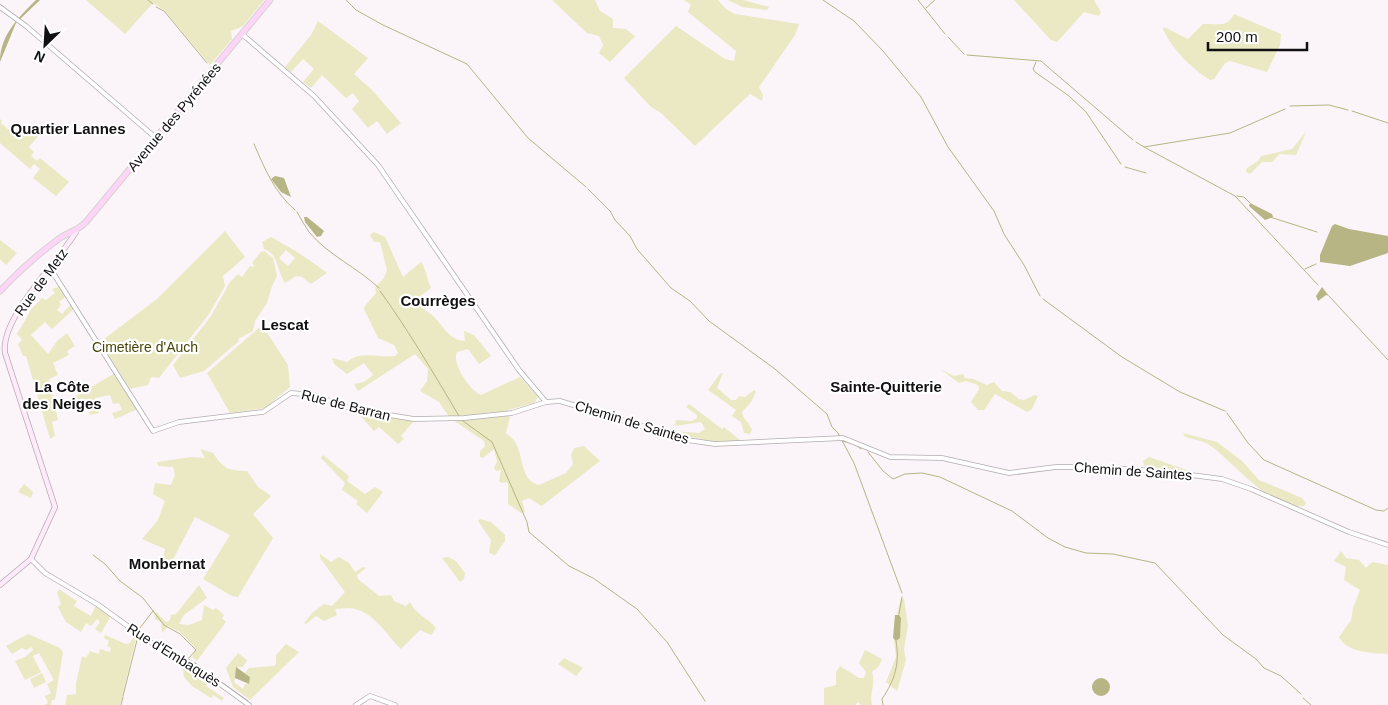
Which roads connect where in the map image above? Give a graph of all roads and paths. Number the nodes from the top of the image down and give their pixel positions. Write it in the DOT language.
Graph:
graph roads {
  1 [pos="270,0"];
  2 [pos="2,9"];
  3 [pos="242,34"];
  4 [pos="156,138"];
  5 [pos="76,232"];
  6 [pos="50,268"];
  7 [pos="0,291"];
  8 [pos="2,347"];
  9 [pos="546,402"];
  10 [pos="1388,545"];
  11 [pos="31,559"];
  12 [pos="0,585"];
  13 [pos="249,705"];
  14 [pos="356,705"];
  15 [pos="395,705"];
  1 -- 3 [label="main road, Avenue des Pyrénées"];
  2 -- 4 [label="street"];
  3 -- 4 [label="main road, Avenue des Pyrénées"];
  3 -- 9 [label="street"];
  4 -- 5 [label="main road, Avenue des Pyrénées"];
  5 -- 6 [label="main road, Rue de Metz"];
  5 -- 7 [label="main road"];
  6 -- 8 [label="main road, Rue de Metz"];
  6 -- 9 [label="street, Rue de Barran"];
  8 -- 11 [label="main road, Rue de Metz"];
  9 -- 10 [label="street, Chemin de Saintes"];
  11 -- 12 [label="main road"];
  11 -- 13 [label="street, Rue d'Embaquès"];
  14 -- 15 [label="street"];
}
